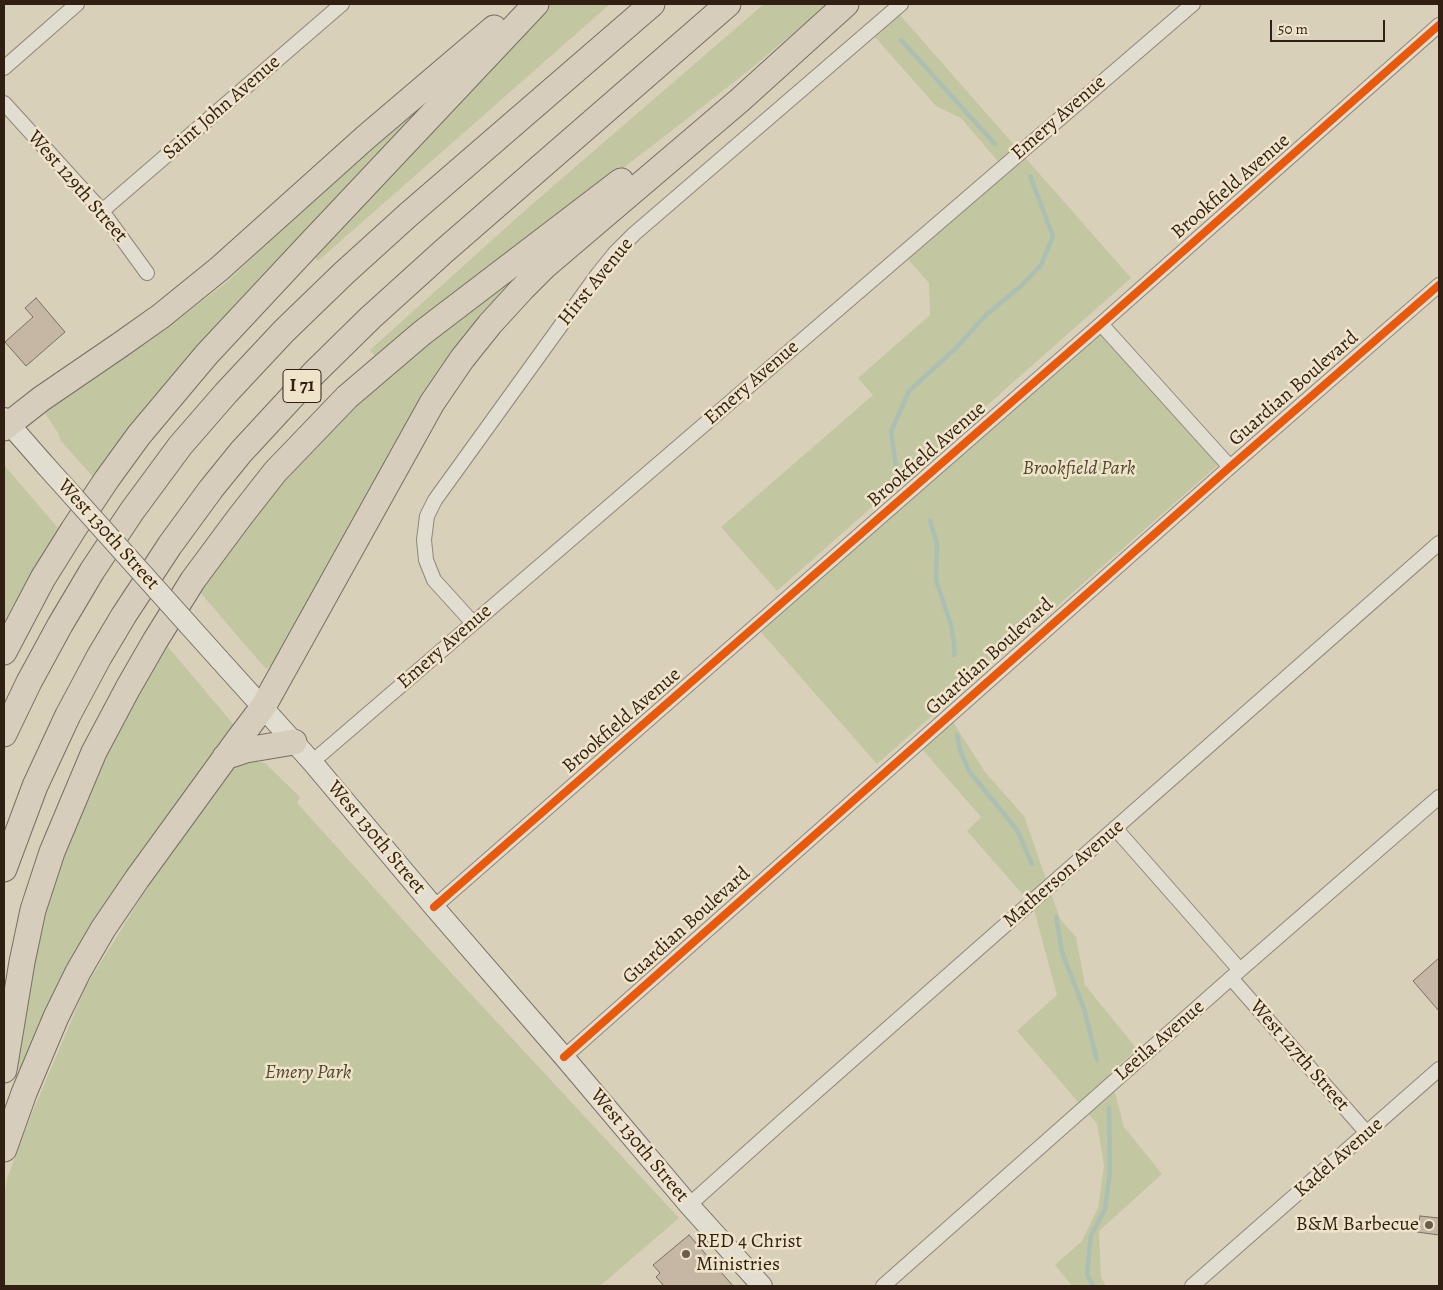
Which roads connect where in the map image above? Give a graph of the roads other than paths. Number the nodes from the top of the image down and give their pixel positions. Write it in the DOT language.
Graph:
graph roads {
  1 [pos="77,4"];
  2 [pos="342,4"];
  3 [pos="522,4"];
  4 [pos="536,4"];
  5 [pos="652,4"];
  6 [pos="728,4"];
  7 [pos="846,4"];
  8 [pos="901,4"];
  9 [pos="1193,4"];
  10 [pos="824,23"];
  11 [pos="1439,25"];
  12 [pos="4,68"];
  13 [pos="4,103"];
  14 [pos="102,211"];
  15 [pos="147,273"];
  16 [pos="1439,285"];
  17 [pos="1101,324"];
  18 [pos="5,423"];
  19 [pos="1230,467"];
  20 [pos="1439,543"];
  21 [pos="473,623"];
  22 [pos="4,652"];
  23 [pos="263,707"];
  24 [pos="4,734"];
  25 [pos="294,742"];
  26 [pos="225,757"];
  27 [pos="312,762"];
  28 [pos="1439,797"];
  29 [pos="1115,828"];
  30 [pos="4,869"];
  31 [pos="434,907"];
  32 [pos="1236,974"];
  33 [pos="564,1057"];
  34 [pos="1439,1069"];
  35 [pos="4,1070"];
  36 [pos="1367,1133"];
  37 [pos="4,1149"];
  38 [pos="689,1205"];
  39 [pos="762,1286"];
  40 [pos="883,1286"];
  41 [pos="1192,1286"];
  1 -- 12 [label="street"];
  2 -- 14 [label="street, Saint John Avenue"];
  3 -- 18 [label="highway"];
  4 -- 22 [label="highway"];
  5 -- 24 [label="highway, I 71"];
  6 -- 30 [label="highway, I 71"];
  7 -- 10 [label="highway"];
  8 -- 21 [label="street, Hirst Avenue"];
  9 -- 21 [label="street, Emery Avenue"];
  10 -- 23 [label="highway"];
  10 -- 35 [label="highway"];
  11 -- 17 [label="street, Brookfield Avenue"];
  13 -- 14 [label="street, West 129th Street"];
  14 -- 15 [label="street, West 129th Street"];
  16 -- 19 [label="street, Guardian Boulevard"];
  17 -- 19 [label="street"];
  17 -- 31 [label="street, Brookfield Avenue"];
  18 -- 23 [label="main road, West 130th Street, bridge"];
  19 -- 33 [label="street, Guardian Boulevard"];
  20 -- 29 [label="street, Matherson Avenue"];
  21 -- 27 [label="street, Emery Avenue"];
  23 -- 25 [label="main road, West 130th Street"];
  23 -- 26 [label="highway"];
  25 -- 26 [label="highway"];
  25 -- 27 [label="main road, West 130th Street"];
  26 -- 37 [label="highway"];
  27 -- 31 [label="main road, West 130th Street"];
  28 -- 32 [label="street, Leeila Avenue"];
  29 -- 32 [label="street, West 127th Street"];
  29 -- 38 [label="street, Matherson Avenue"];
  31 -- 33 [label="main road, West 130th Street"];
  32 -- 36 [label="street, West 127th Street"];
  32 -- 40 [label="street, Leeila Avenue"];
  33 -- 38 [label="main road, West 130th Street"];
  34 -- 36 [label="street, Kadel Avenue"];
  36 -- 41 [label="street, Kadel Avenue"];
  38 -- 39 [label="main road, West 130th Street"];
}
